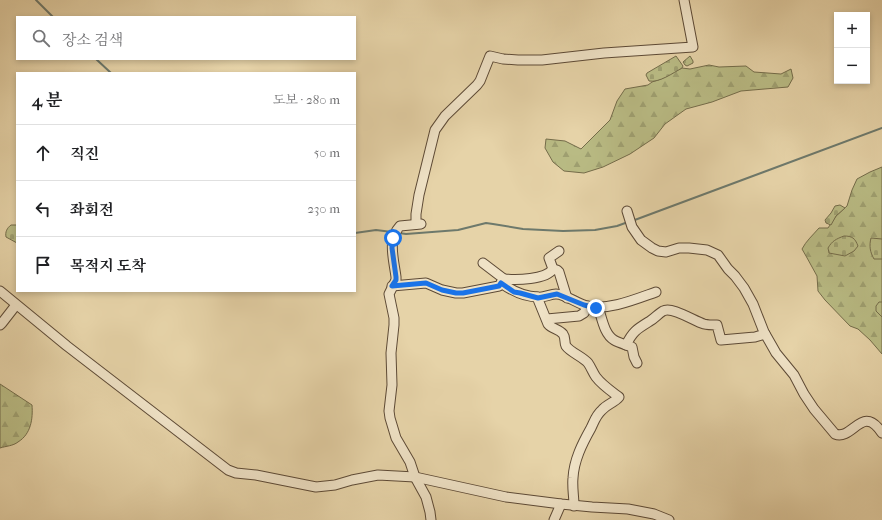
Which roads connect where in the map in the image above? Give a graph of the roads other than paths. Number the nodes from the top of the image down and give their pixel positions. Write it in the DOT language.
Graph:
graph roads {
  1 [pos="684,0"];
  2 [pos="628,213"];
  3 [pos="560,251"];
  4 [pos="484,263"];
  5 [pos="553,269"];
  6 [pos="502,281"];
  7 [pos="392,286"];
  8 [pos="0,292"];
  9 [pos="656,292"];
  10 [pos="537,297"];
  11 [pos="567,298"];
  12 [pos="16,305"];
  13 [pos="588,306"];
  14 [pos="598,307"];
  15 [pos="547,319"];
  16 [pos="0,325"];
  17 [pos="765,334"];
  18 [pos="626,345"];
  19 [pos="637,363"];
  20 [pos="882,433"];
  21 [pos="415,477"];
  22 [pos="562,504"];
  23 [pos="574,506"];
  24 [pos="431,520"];
  25 [pos="554,520"];
  26 [pos="669,520"];
  1 -- 7 [label="street"];
  2 -- 17 [label="street"];
  3 -- 5 [label="street"];
  4 -- 6 [label="street"];
  5 -- 6 [label="street"];
  5 -- 11 [label="street"];
  6 -- 7 [label="street"];
  6 -- 10 [label="street"];
  7 -- 21 [label="street"];
  8 -- 12 [label="street"];
  9 -- 14 [label="street"];
  10 -- 11 [label="street"];
  10 -- 15 [label="street"];
  11 -- 13 [label="street"];
  12 -- 16 [label="street"];
  12 -- 21 [label="street"];
  13 -- 14 [label="street"];
  13 -- 15 [label="street"];
  14 -- 18 [label="street"];
  15 -- 23 [label="street"];
  17 -- 18 [label="street"];
  17 -- 20 [label="street"];
  18 -- 19 [label="street"];
  21 -- 22 [label="street"];
  21 -- 24 [label="street"];
  22 -- 23 [label="street"];
  22 -- 25 [label="street"];
  23 -- 26 [label="street"];
}
